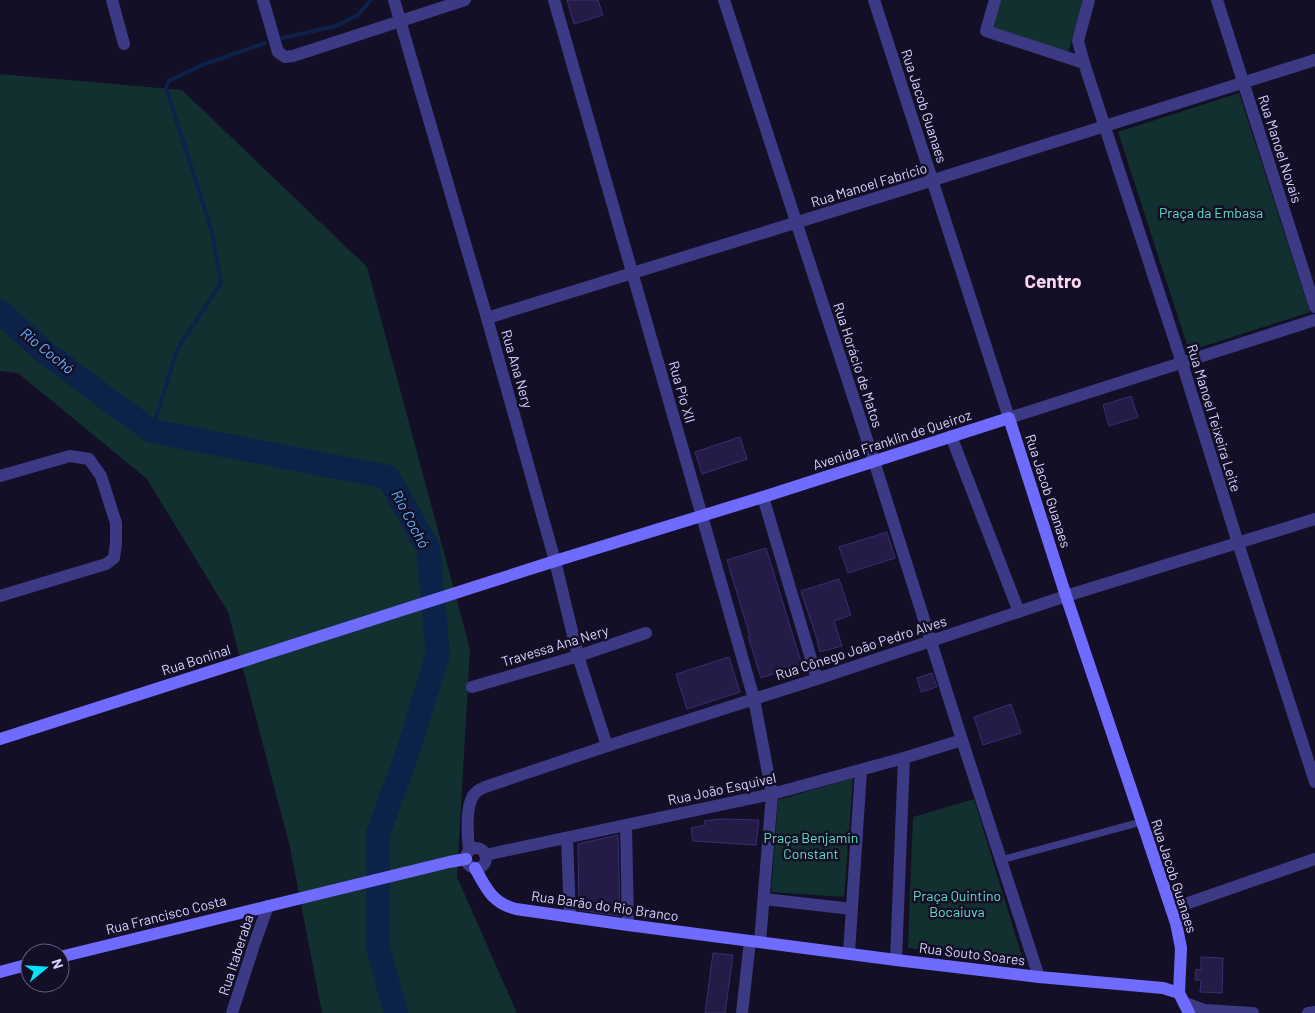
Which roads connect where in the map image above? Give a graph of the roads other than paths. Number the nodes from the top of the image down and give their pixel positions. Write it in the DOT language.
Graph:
graph roads {
  1 [pos="112,0"];
  2 [pos="263,0"];
  3 [pos="394,0"];
  4 [pos="464,0"];
  5 [pos="554,0"];
  6 [pos="724,0"];
  7 [pos="874,0"];
  8 [pos="996,0"];
  9 [pos="1089,0"];
  10 [pos="1217,0"];
  11 [pos="400,22"];
  12 [pos="124,44"];
  13 [pos="1315,60"];
  14 [pos="1084,63"];
  15 [pos="1244,82"];
  16 [pos="1104,125"];
  17 [pos="933,181"];
  18 [pos="796,223"];
  19 [pos="633,274"];
  20 [pos="1315,307"];
  21 [pos="487,318"];
  22 [pos="1315,320"];
  23 [pos="1182,363"];
  24 [pos="1009,418"];
  25 [pos="951,436"];
  26 [pos="874,461"];
  27 [pos="0,476"];
  28 [pos="762,497"];
  29 [pos="702,516"];
  30 [pos="1315,519"];
  31 [pos="1238,543"];
  32 [pos="555,561"];
  33 [pos="478,586"];
  34 [pos="0,596"];
  35 [pos="1066,596"];
  36 [pos="1020,612"];
  37 [pos="646,633"];
  38 [pos="932,641"];
  39 [pos="578,656"];
  40 [pos="817,679"];
  41 [pos="472,687"];
  42 [pos="754,699"];
  43 [pos="0,739"];
  44 [pos="962,740"];
  45 [pos="606,746"];
  46 [pos="904,758"];
  47 [pos="1312,763"];
  48 [pos="861,770"];
  49 [pos="1315,782"];
  50 [pos="772,794"];
  51 [pos="1142,822"];
  52 [pos="626,825"];
  53 [pos="567,838"];
  54 [pos="470,859"];
  55 [pos="1001,860"];
  56 [pos="1315,860"];
  57 [pos="764,899"];
  58 [pos="274,905"];
  59 [pos="852,909"];
  60 [pos="1171,909"];
  61 [pos="570,917"];
  62 [pos="628,926"];
  63 [pos="755,942"];
  64 [pos="849,953"];
  65 [pos="70,955"];
  66 [pos="896,960"];
  67 [pos="1181,964"];
  68 [pos="20,967"];
  69 [pos="0,972"];
  70 [pos="1039,977"];
  71 [pos="1163,988"];
  72 [pos="1184,1003"];
  73 [pos="1315,1012"];
  74 [pos="232,1013"];
  75 [pos="742,1013"];
  76 [pos="1252,1013"];
  77 [pos="1308,1013"];
  1 -- 12 [label="street"];
  2 -- 11 [label="street"];
  3 -- 11 [label="street, Rua Ana Nery"];
  4 -- 11 [label="street"];
  5 -- 19 [label="street, Rua Pio XII"];
  6 -- 18 [label="street, Rua Horácio de Matos"];
  7 -- 17 [label="street, Rua Jacob Guanaes"];
  8 -- 14 [label="street"];
  9 -- 14 [label="street, Rua Manoel Teixeira Leite"];
  10 -- 15 [label="street, Rua Manoel Novais"];
  11 -- 21 [label="street, Rua Ana Nery"];
  13 -- 15 [label="street, Rua Manoel Fabrício"];
  14 -- 16 [label="street, Rua Manoel Teixeira Leite"];
  15 -- 16 [label="street, Rua Manoel Fabrício"];
  15 -- 20 [label="street, Rua Manoel Novais"];
  16 -- 17 [label="street, Rua Manoel Fabrício"];
  16 -- 23 [label="street, Rua Manoel Teixeira Leite"];
  17 -- 18 [label="street, Rua Manoel Fabrício"];
  17 -- 24 [label="street, Rua Jacob Guanaes"];
  18 -- 19 [label="street, Rua Manoel Fabrício"];
  18 -- 26 [label="street, Rua Horácio de Matos"];
  19 -- 21 [label="street, Rua Manoel Fabrício"];
  19 -- 29 [label="street, Rua Pio XII"];
  21 -- 32 [label="street, Rua Ana Nery"];
  22 -- 23 [label="street, Avenida Franklin de Queiroz"];
  23 -- 24 [label="street, Avenida Franklin de Queiroz"];
  23 -- 31 [label="street, Rua Manoel Teixeira Leite"];
  24 -- 25 [label="main road, Avenida Franklin de Queiroz"];
  24 -- 35 [label="main road, Rua Jacob Guanaes"];
  25 -- 26 [label="main road, Avenida Franklin de Queiroz"];
  25 -- 36 [label="street"];
  26 -- 28 [label="main road, Avenida Franklin de Queiroz"];
  26 -- 38 [label="street, Rua Horácio de Matos"];
  27 -- 34 [label="street"];
  28 -- 29 [label="main road, Avenida Franklin de Queiroz"];
  28 -- 40 [label="street"];
  29 -- 32 [label="main road, Avenida Franklin de Queiroz"];
  29 -- 42 [label="street, Rua Pio XII"];
  30 -- 31 [label="street, Rua Cônego João Pedro Alves"];
  31 -- 35 [label="street, Rua Cônego João Pedro Alves"];
  31 -- 47 [label="street, Rua Manoel Teixeira Leite"];
  32 -- 33 [label="main road, Avenida Franklin de Queiroz"];
  32 -- 39 [label="street, Rua Ana Nery"];
  33 -- 43 [label="main road, Rua Boninal"];
  35 -- 36 [label="street, Rua Cônego João Pedro Alves"];
  35 -- 51 [label="main road, Rua Jacob Guanaes"];
  36 -- 38 [label="street, Rua Cônego João Pedro Alves"];
  37 -- 39 [label="street, Travessa Ana Nery"];
  38 -- 40 [label="street, Rua Cônego João Pedro Alves"];
  38 -- 44 [label="street, Rua Horácio de Matos"];
  39 -- 41 [label="street, Travessa Ana Nery"];
  39 -- 45 [label="street, Rua Ana Nery"];
  40 -- 42 [label="street, Rua Cônego João Pedro Alves"];
  42 -- 45 [label="street, Rua Cônego João Pedro Alves"];
  42 -- 50 [label="street, Rua Pio XII"];
  44 -- 46 [label="street, Rua João Esquivel"];
  44 -- 55 [label="street"];
  45 -- 54 [label="street, Rua Cônego João Pedro Alves"];
  46 -- 48 [label="street, Rua João Esquivel"];
  46 -- 66 [label="street"];
  47 -- 49 [label="street, Rua Manoel Teixeira Leite"];
  48 -- 50 [label="street, Rua João Esquivel"];
  48 -- 59 [label="street"];
  50 -- 52 [label="street, Rua João Esquivel"];
  50 -- 57 [label="street"];
  51 -- 55 [label="lane"];
  51 -- 60 [label="main road, Rua Jacob Guanaes"];
  52 -- 53 [label="street, Rua João Esquivel"];
  52 -- 62 [label="street"];
  53 -- 54 [label="street, Rua João Esquivel"];
  53 -- 61 [label="street"];
  54 -- 58 [label="main road, Rua Francisco Costa"];
  54 -- 61 [label="main road, Rua Barão do Rio Branco"];
  55 -- 70 [label="street"];
  56 -- 60 [label="street"];
  57 -- 59 [label="street"];
  57 -- 63 [label="street"];
  58 -- 65 [label="main road, Rua Francisco Costa"];
  58 -- 74 [label="street, Rua Itaberaba"];
  59 -- 64 [label="street"];
  60 -- 67 [label="main road, Rua Jacob Guanaes"];
  61 -- 62 [label="main road, Rua Barão do Rio Branco"];
  62 -- 63 [label="main road, Rua Barão do Rio Branco"];
  63 -- 64 [label="main road, Rua Souto Soares"];
  63 -- 75 [label="street"];
  64 -- 66 [label="main road, Rua Souto Soares"];
  66 -- 70 [label="main road, Rua Souto Soares"];
  67 -- 71 [label="main road"];
  67 -- 72 [label="main road, Rua Jacob Guanaes"];
  68 -- 69 [label="main road"];
  70 -- 71 [label="main road, Rua Souto Soares"];
  71 -- 72 [label="main road, Rua Souto Soares"];
  72 -- 76 [label="street, Rua Souto Soares"];
  73 -- 77 [label="street"];
}
